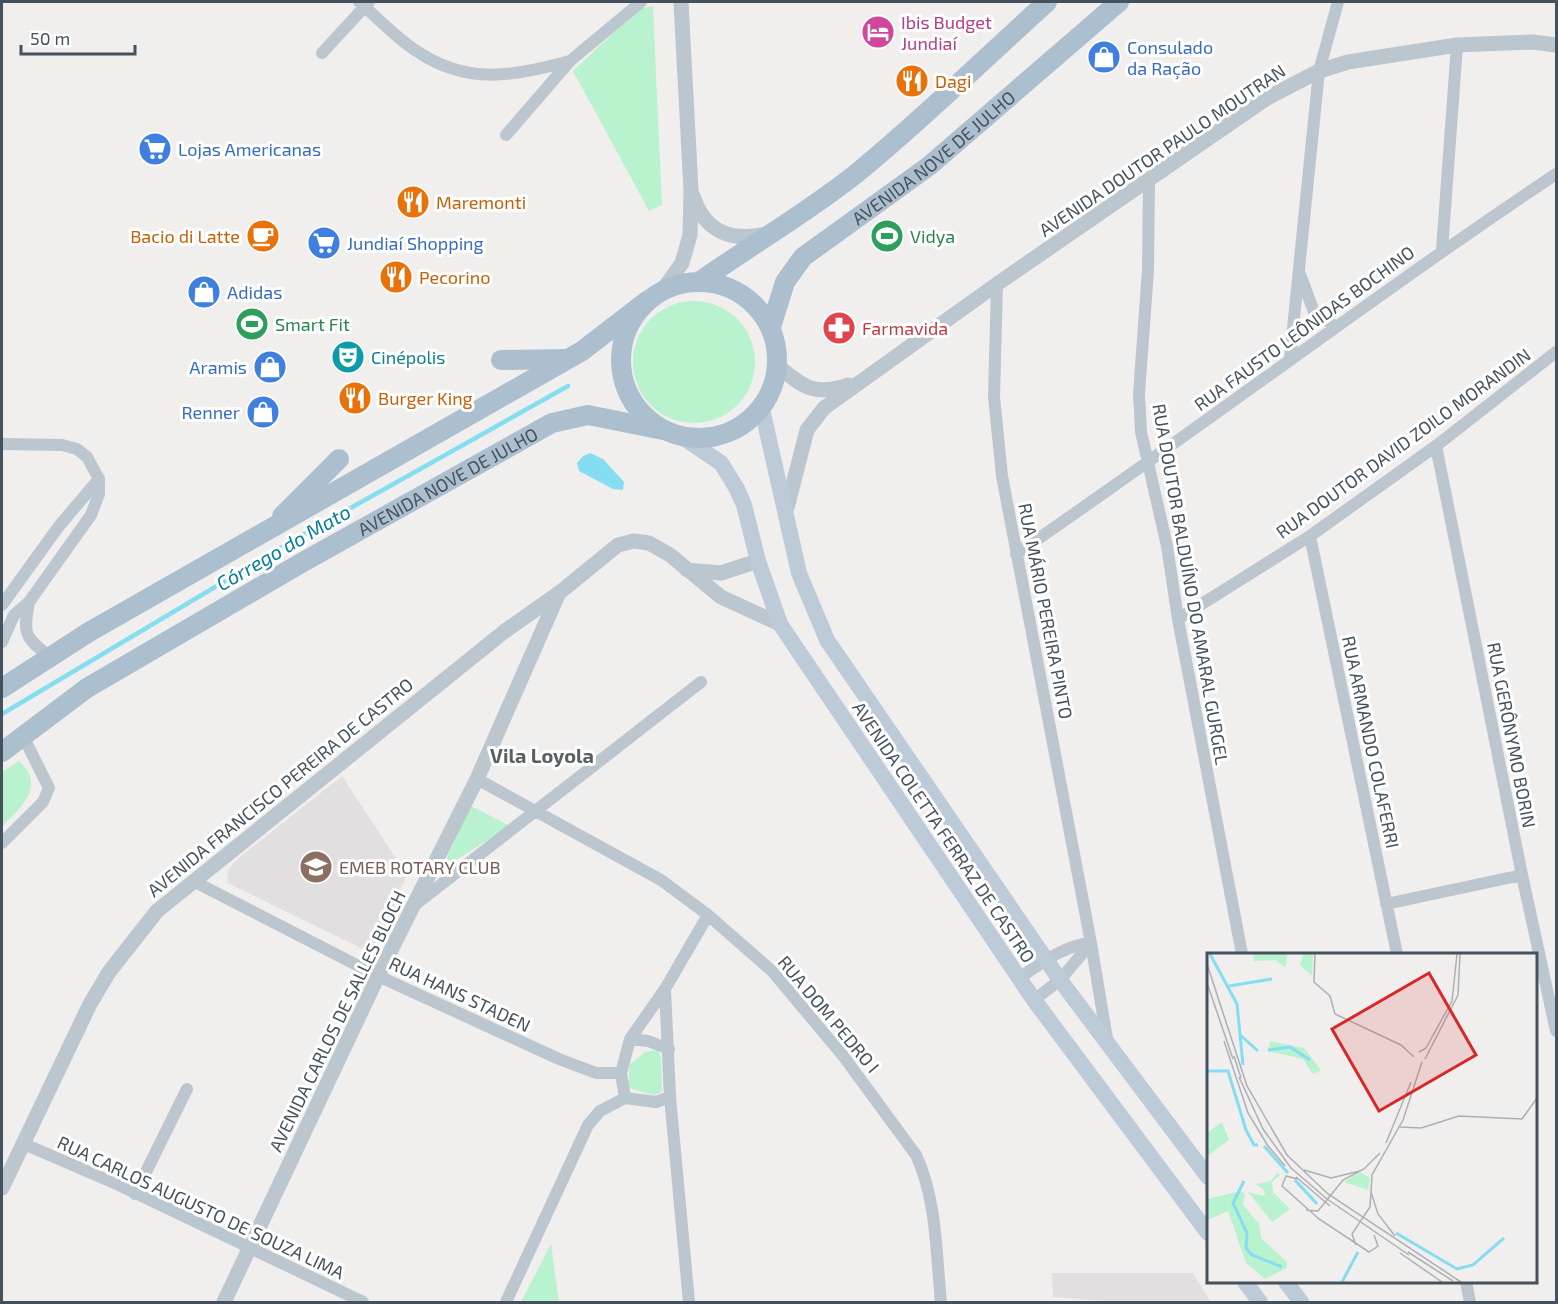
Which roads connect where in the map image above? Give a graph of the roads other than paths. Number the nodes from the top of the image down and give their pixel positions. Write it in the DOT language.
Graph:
graph roads {
  1 [pos="640,2"];
  2 [pos="681,2"];
  3 [pos="1047,2"];
  4 [pos="1119,2"];
  5 [pos="1338,2"];
  6 [pos="364,3"];
  7 [pos="1457,45"];
  8 [pos="1557,45"];
  9 [pos="322,53"];
  10 [pos="570,62"];
  11 [pos="1319,71"];
  12 [pos="506,135"];
  13 [pos="1557,174"];
  14 [pos="1149,181"];
  15 [pos="691,190"];
  16 [pos="773,232"];
  17 [pos="1442,250"];
  18 [pos="1298,267"];
  19 [pos="699,282"];
  20 [pos="997,284"];
  21 [pos="654,296"];
  22 [pos="771,327"];
  23 [pos="1336,327"];
  24 [pos="1557,352"];
  25 [pos="1290,358"];
  26 [pos="569,359"];
  27 [pos="501,360"];
  28 [pos="778,366"];
  29 [pos="860,381"];
  30 [pos="762,409"];
  31 [pos="663,430"];
  32 [pos="684,438"];
  33 [pos="2,444"];
  34 [pos="1436,446"];
  35 [pos="339,459"];
  36 [pos="1149,464"];
  37 [pos="99,479"];
  38 [pos="786,508"];
  39 [pos="270,530"];
  40 [pos="1310,536"];
  41 [pos="1016,554"];
  42 [pos="758,561"];
  43 [pos="687,570"];
  44 [pos="559,593"];
  45 [pos="29,602"];
  46 [pos="2,605"];
  47 [pos="1178,619"];
  48 [pos="780,624"];
  49 [pos="2,642"];
  50 [pos="49,656"];
  51 [pos="701,682"];
  52 [pos="2,688"];
  53 [pos="23,736"];
  54 [pos="2,752"];
  55 [pos="477,779"];
  56 [pos="538,811"];
  57 [pos="2,843"];
  58 [pos="1522,875"];
  59 [pos="193,881"];
  60 [pos="416,904"];
  61 [pos="1386,904"];
  62 [pos="708,915"];
  63 [pos="1091,943"];
  64 [pos="1242,953"];
  65 [pos="1397,953"];
  66 [pos="1048,959"];
  67 [pos="378,976"];
  68 [pos="1019,978"];
  69 [pos="1060,980"];
  70 [pos="665,989"];
  71 [pos="1034,1000"];
  72 [pos="1557,1031"];
  73 [pos="630,1039"];
  74 [pos="1107,1040"];
  75 [pos="669,1049"];
  76 [pos="621,1073"];
  77 [pos="187,1089"];
  78 [pos="670,1097"];
  79 [pos="625,1098"];
  80 [pos="24,1144"];
  81 [pos="1207,1174"];
  82 [pos="2,1188"];
  83 [pos="135,1194"];
  84 [pos="1207,1230"];
  85 [pos="250,1250"];
  86 [pos="1246,1283"];
  87 [pos="1287,1283"];
  88 [pos="1466,1283"];
  89 [pos="224,1302"];
  90 [pos="363,1302"];
  91 [pos="506,1302"];
  92 [pos="689,1302"];
  93 [pos="941,1302"];
  94 [pos="1260,1302"];
  95 [pos="1301,1302"];
  96 [pos="1470,1302"];
  1 -- 10 [label="street"];
  2 -- 15 [label="street"];
  3 -- 16 [label="main road, AVENIDA NOVE DE JULHO"];
  4 -- 22 [label="main road, AVENIDA NOVE DE JULHO"];
  5 -- 11 [label="street"];
  6 -- 9 [label="street"];
  6 -- 10 [label="street"];
  7 -- 8 [label="street, AVENIDA DOUTOR PAULO MOUTRAN"];
  7 -- 11 [label="street, AVENIDA DOUTOR PAULO MOUTRAN"];
  7 -- 17 [label="street"];
  10 -- 12 [label="street"];
  11 -- 14 [label="street, AVENIDA DOUTOR PAULO MOUTRAN"];
  11 -- 18 [label="street"];
  13 -- 17 [label="street, RUA FAUSTO LEÔNIDAS BOCHINO"];
  14 -- 20 [label="street, AVENIDA DOUTOR PAULO MOUTRAN"];
  14 -- 36 [label="street, RUA DOUTOR BALDUÍNO DO AMARAL GURGEL"];
  15 -- 16 [label="street"];
  15 -- 21 [label="street"];
  16 -- 19 [label="main road, AVENIDA NOVE DE JULHO"];
  17 -- 23 [label="street, RUA FAUSTO LEÔNIDAS BOCHINO"];
  18 -- 23 [label="street"];
  18 -- 25 [label="street"];
  19 -- 21 [label="main road"];
  19 -- 22 [label="main road"];
  20 -- 29 [label="street, AVENIDA DOUTOR PAULO MOUTRAN"];
  20 -- 41 [label="street, RUA MÁRIO PEREIRA PINTO"];
  21 -- 26 [label="main road"];
  21 -- 31 [label="main road"];
  22 -- 28 [label="main road"];
  23 -- 25 [label="street, RUA FAUSTO LEÔNIDAS BOCHINO"];
  24 -- 34 [label="street, RUA DOUTOR DAVID ZOILO MORANDIN"];
  25 -- 36 [label="street, RUA FAUSTO LEÔNIDAS BOCHINO"];
  26 -- 27 [label="main road"];
  26 -- 39 [label="main road"];
  28 -- 29 [label="street"];
  28 -- 30 [label="main road"];
  29 -- 38 [label="street, AVENIDA DOUTOR PAULO MOUTRAN"];
  30 -- 32 [label="main road"];
  30 -- 38 [label="main road, AVENIDA COLETTA FERRAZ DE CASTRO"];
  31 -- 32 [label="main road"];
  31 -- 53 [label="main road, AVENIDA NOVE DE JULHO"];
  32 -- 42 [label="main road, AVENIDA COLETTA FERRAZ DE CASTRO"];
  33 -- 37 [label="street"];
  34 -- 40 [label="street, RUA DOUTOR DAVID ZOILO MORANDIN"];
  34 -- 58 [label="street, RUA GERÔNYMO BORIN"];
  35 -- 39 [label="main road"];
  36 -- 41 [label="street, RUA FAUSTO LEÔNIDAS BOCHINO"];
  36 -- 47 [label="street, RUA DOUTOR BALDUÍNO DO AMARAL GURGEL"];
  37 -- 45 [label="street"];
  37 -- 46 [label="street"];
  38 -- 66 [label="main road, AVENIDA COLETTA FERRAZ DE CASTRO"];
  39 -- 50 [label="main road"];
  40 -- 47 [label="street, RUA DOUTOR DAVID ZOILO MORANDIN"];
  40 -- 61 [label="street, RUA ARMANDO COLAFERRI"];
  41 -- 63 [label="street, RUA MÁRIO PEREIRA PINTO"];
  42 -- 43 [label="street"];
  42 -- 48 [label="main road, AVENIDA COLETTA FERRAZ DE CASTRO"];
  43 -- 44 [label="street, AVENIDA FRANCISCO PEREIRA DE CASTRO"];
  43 -- 48 [label="street, AVENIDA FRANCISCO PEREIRA DE CASTRO"];
  44 -- 55 [label="street, AVENIDA CARLOS DE SALLES BLOCH"];
  44 -- 59 [label="street, AVENIDA FRANCISCO PEREIRA DE CASTRO"];
  45 -- 49 [label="street"];
  45 -- 50 [label="street"];
  47 -- 64 [label="street, RUA DOUTOR BALDUÍNO DO AMARAL GURGEL"];
  48 -- 68 [label="main road, AVENIDA COLETTA FERRAZ DE CASTRO"];
  50 -- 52 [label="main road"];
  51 -- 56 [label="street"];
  53 -- 54 [label="main road, AVENIDA NOVE DE JULHO"];
  53 -- 57 [label="street"];
  55 -- 56 [label="street, RUA DOM PEDRO I"];
  55 -- 60 [label="street, AVENIDA CARLOS DE SALLES BLOCH"];
  56 -- 60 [label="street"];
  56 -- 62 [label="street, RUA DOM PEDRO I"];
  58 -- 61 [label="street"];
  58 -- 72 [label="street, RUA GERÔNYMO BORIN"];
  59 -- 67 [label="street, RUA HANS STADEN"];
  59 -- 80 [label="street, AVENIDA FRANCISCO PEREIRA DE CASTRO"];
  60 -- 67 [label="street, AVENIDA CARLOS DE SALLES BLOCH"];
  61 -- 65 [label="street, RUA ARMANDO COLAFERRI"];
  62 -- 70 [label="street"];
  62 -- 93 [label="street, RUA DOM PEDRO I"];
  63 -- 66 [label="street"];
  63 -- 69 [label="street"];
  63 -- 74 [label="street, RUA MÁRIO PEREIRA PINTO"];
  66 -- 68 [label="street"];
  66 -- 69 [label="main road, AVENIDA COLETTA FERRAZ DE CASTRO"];
  67 -- 76 [label="street, RUA HANS STADEN"];
  67 -- 85 [label="street, AVENIDA CARLOS DE SALLES BLOCH"];
  68 -- 71 [label="main road, AVENIDA COLETTA FERRAZ DE CASTRO"];
  69 -- 71 [label="street"];
  69 -- 74 [label="main road, AVENIDA COLETTA FERRAZ DE CASTRO"];
  70 -- 73 [label="street"];
  70 -- 75 [label="street"];
  71 -- 84 [label="main road, AVENIDA COLETTA FERRAZ DE CASTRO"];
  73 -- 75 [label="street"];
  73 -- 76 [label="street"];
  74 -- 81 [label="main road, AVENIDA COLETTA FERRAZ DE CASTRO"];
  75 -- 78 [label="street"];
  76 -- 79 [label="street"];
  77 -- 83 [label="street"];
  78 -- 79 [label="street"];
  78 -- 92 [label="street"];
  79 -- 91 [label="street"];
  80 -- 82 [label="street, AVENIDA FRANCISCO PEREIRA DE CASTRO"];
  80 -- 83 [label="street, RUA CARLOS AUGUSTO DE SOUZA LIMA"];
  83 -- 85 [label="street, RUA CARLOS AUGUSTO DE SOUZA LIMA"];
  85 -- 89 [label="street, AVENIDA CARLOS DE SALLES BLOCH"];
  85 -- 90 [label="street, RUA CARLOS AUGUSTO DE SOUZA LIMA"];
  86 -- 94 [label="main road"];
  87 -- 95 [label="main road"];
  88 -- 96 [label="street"];
}
